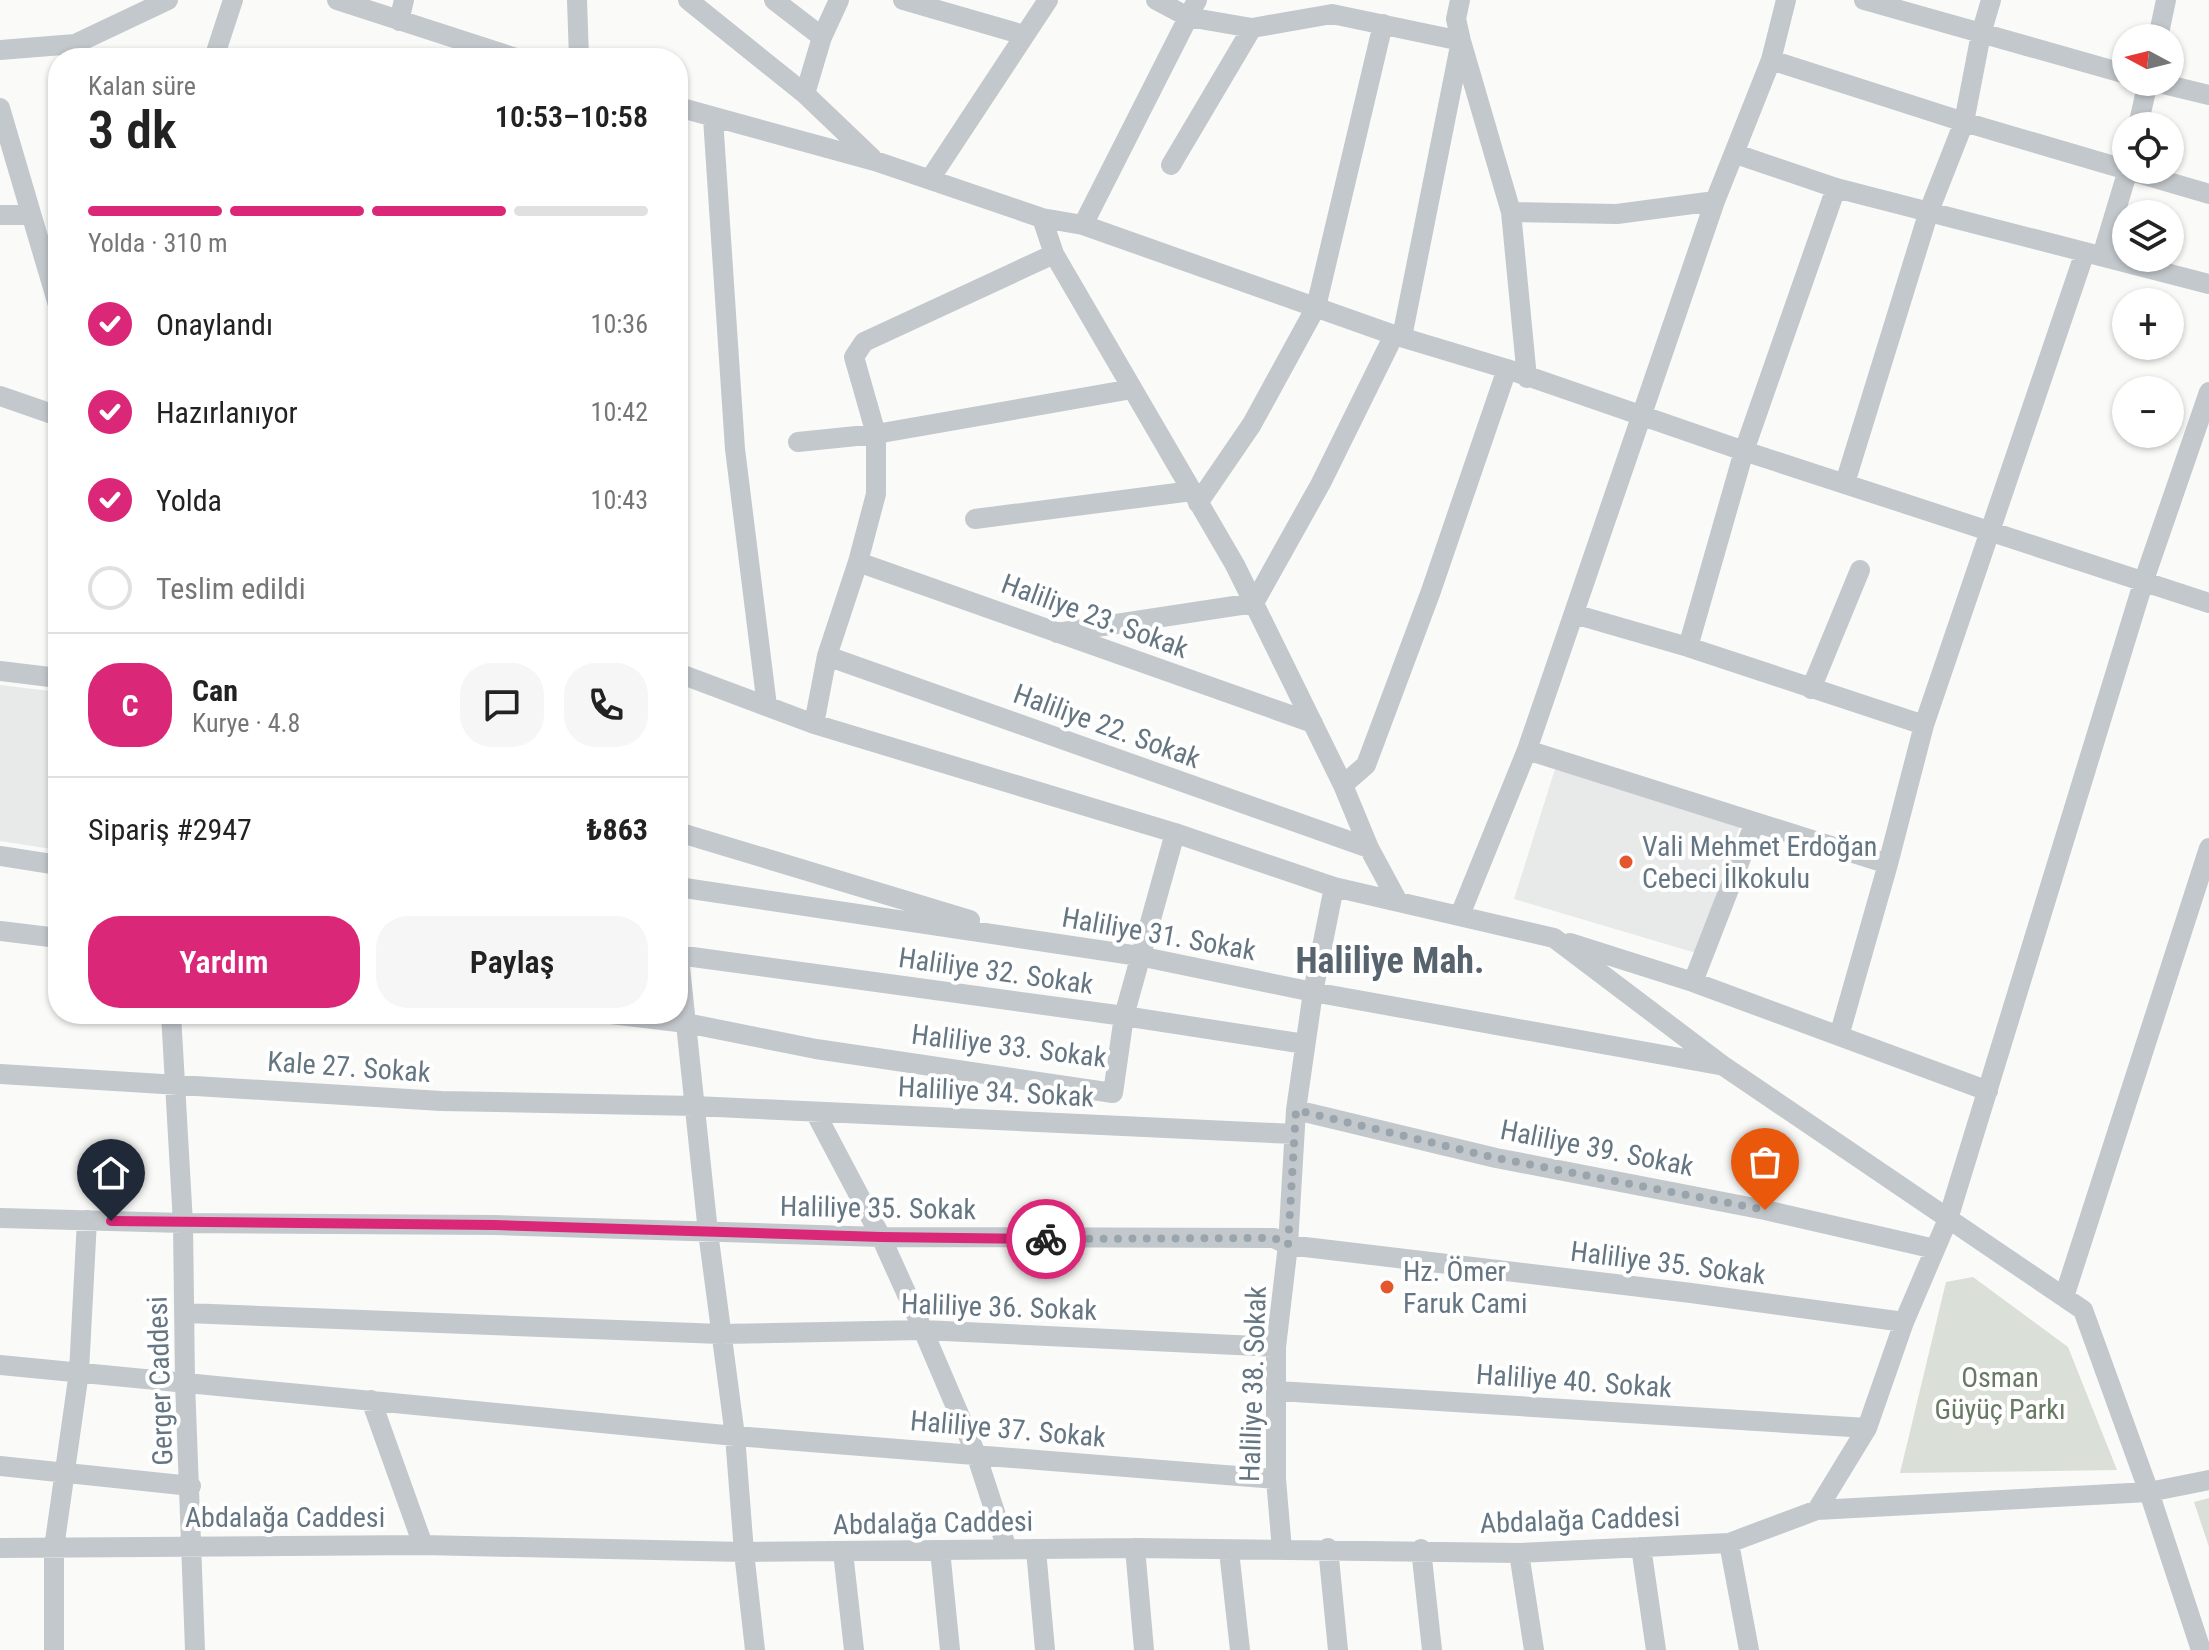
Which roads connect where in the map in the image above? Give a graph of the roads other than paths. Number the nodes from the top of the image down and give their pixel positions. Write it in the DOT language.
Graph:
graph roads {
  1 [pos="168,0"];
  2 [pos="233,0"];
  3 [pos="337,0"];
  4 [pos="404,0"];
  5 [pos="577,0"];
  6 [pos="774,0"];
  7 [pos="839,0"];
  8 [pos="903,0"];
  9 [pos="1048,0"];
  10 [pos="1156,0"];
  11 [pos="1460,0"];
  12 [pos="1786,0"];
  13 [pos="1864,0"];
  14 [pos="1991,0"];
  15 [pos="2166,0"];
  16 [pos="690,1"];
  17 [pos="1334,7"];
  18 [pos="1193,9"];
  19 [pos="399,21"];
  20 [pos="1383,24"];
  21 [pos="2161,24"];
  22 [pos="1252,28"];
  23 [pos="1981,34"];
  24 [pos="1024,35"];
  25 [pos="822,37"];
  26 [pos="1461,41"];
  27 [pos="217,48"];
  28 [pos="484,48"];
  29 [pos="579,48"];
  30 [pos="0,50"];
  31 [pos="1771,60"];
  32 [pos="2112,70"];
  33 [pos="2184,89"];
  34 [pos="805,94"];
  35 [pos="2209,95"];
  36 [pos="0,108"];
  37 [pos="688,110"];
  38 [pos="713,118"];
  39 [pos="1964,122"];
  40 [pos="1736,154"];
  41 [pos="875,161"];
  42 [pos="1171,165"];
  43 [pos="2112,166"];
  44 [pos="930,179"];
  45 [pos="2122,184"];
  46 [pos="2173,184"];
  47 [pos="1836,188"];
  48 [pos="2209,194"];
  49 [pos="1715,201"];
  50 [pos="1929,211"];
  51 [pos="1511,212"];
  52 [pos="0,215"];
  53 [pos="31,215"];
  54 [pos="1042,218"];
  55 [pos="1083,225"];
  56 [pos="1054,254"];
  57 [pos="2094,254"];
  58 [pos="48,272"];
  59 [pos="2209,284"];
  60 [pos="1316,307"];
  61 [pos="1398,336"];
  62 [pos="1507,369"];
  63 [pos="1527,378"];
  64 [pos="1132,389"];
  65 [pos="2209,392"];
  66 [pos="0,396"];
  67 [pos="48,413"];
  68 [pos="1641,414"];
  69 [pos="876,434"];
  70 [pos="798,442"];
  71 [pos="1744,451"];
  72 [pos="1845,483"];
  73 [pos="1195,497"];
  74 [pos="975,519"];
  75 [pos="1991,530"];
  76 [pos="858,562"];
  77 [pos="1860,570"];
  78 [pos="2144,580"];
  79 [pos="1254,603"];
  80 [pos="2209,603"];
  81 [pos="1574,614"];
  82 [pos="1057,633"];
  83 [pos="1688,647"];
  84 [pos="827,656"];
  85 [pos="0,671"];
  86 [pos="48,677"];
  87 [pos="688,677"];
  88 [pos="1811,689"];
  89 [pos="767,706"];
  90 [pos="1313,723"];
  91 [pos="814,724"];
  92 [pos="1924,725"];
  93 [pos="1527,750"];
  94 [pos="1343,785"];
  95 [pos="1755,822"];
  96 [pos="1175,833"];
  97 [pos="688,835"];
  98 [pos="1369,848"];
  99 [pos="2209,848"];
  100 [pos="0,856"];
  101 [pos="48,863"];
  102 [pos="1888,864"];
  103 [pos="1334,887"];
  104 [pos="688,888"];
  105 [pos="1397,900"];
  106 [pos="1460,915"];
  107 [pos="0,931"];
  108 [pos="48,937"];
  109 [pos="1554,938"];
  110 [pos="1038,941"];
  111 [pos="688,956"];
  112 [pos="1139,956"];
  113 [pos="1693,982"];
  114 [pos="1313,992"];
  115 [pos="1124,1016"];
  116 [pos="688,1023"];
  117 [pos="172,1024"];
  118 [pos="686,1024"];
  119 [pos="1839,1036"];
  120 [pos="1305,1044"];
  121 [pos="1722,1065"];
  122 [pos="0,1074"];
  123 [pos="175,1083"];
  124 [pos="1988,1091"];
  125 [pos="1113,1093"];
  126 [pos="695,1106"];
  127 [pos="1296,1110"];
  128 [pos="815,1112"];
  129 [pos="1110,1125"];
  130 [pos="1294,1134"];
  131 [pos="0,1218"];
  132 [pos="1948,1219"];
  133 [pos="87,1220"];
  134 [pos="183,1223"];
  135 [pos="708,1232"];
  136 [pos="881,1237"];
  137 [pos="1288,1245"];
  138 [pos="1935,1249"];
  139 [pos="2064,1297"];
  140 [pos="186,1313"];
  141 [pos="1904,1322"];
  142 [pos="923,1330"];
  143 [pos="720,1334"];
  144 [pos="1276,1347"];
  145 [pos="0,1365"];
  146 [pos="79,1372"];
  147 [pos="185,1382"];
  148 [pos="1278,1391"];
  149 [pos="371,1400"];
  150 [pos="1867,1428"];
  151 [pos="735,1436"];
  152 [pos="976,1454"];
  153 [pos="0,1466"];
  154 [pos="64,1471"];
  155 [pos="1276,1479"];
  156 [pos="2209,1480"];
  157 [pos="191,1486"];
  158 [pos="2149,1492"];
  159 [pos="1817,1510"];
  160 [pos="1729,1543"];
  161 [pos="191,1545"];
  162 [pos="423,1545"];
  163 [pos="1641,1547"];
  164 [pos="0,1548"];
  165 [pos="54,1548"];
  166 [pos="1135,1548"];
  167 [pos="1328,1548"];
  168 [pos="1007,1549"];
  169 [pos="1421,1549"];
  170 [pos="940,1550"];
  171 [pos="1036,1550"];
  172 [pos="1282,1550"];
  173 [pos="1229,1551"];
  174 [pos="744,1552"];
  175 [pos="843,1552"];
  176 [pos="1519,1553"];
  177 [pos="54,1650"];
  178 [pos="195,1650"];
  179 [pos="755,1650"];
  180 [pos="854,1650"];
  181 [pos="950,1650"];
  182 [pos="1045,1650"];
  183 [pos="1144,1650"];
  184 [pos="1240,1650"];
  185 [pos="1338,1650"];
  186 [pos="1432,1650"];
  187 [pos="1534,1650"];
  188 [pos="1656,1650"];
  189 [pos="1749,1650"];
  190 [pos="2201,1650"];
  1 -- 30 [label="street"];
  2 -- 27 [label="street"];
  3 -- 19 [label="street"];
  4 -- 19 [label="street"];
  5 -- 29 [label="street"];
  6 -- 25 [label="street"];
  7 -- 25 [label="street"];
  8 -- 24 [label="street"];
  9 -- 24 [label="street"];
  10 -- 18 [label="street"];
  11 -- 26 [label="street"];
  12 -- 31 [label="street"];
  13 -- 23 [label="street"];
  14 -- 23 [label="street"];
  15 -- 21 [label="street"];
  16 -- 34 [label="street"];
  17 -- 20 [label="street"];
  17 -- 22 [label="street"];
  18 -- 22 [label="street"];
  18 -- 55 [label="street"];
  19 -- 28 [label="street"];
  20 -- 26 [label="street"];
  20 -- 60 [label="street"];
  22 -- 42 [label="street"];
  23 -- 32 [label="street"];
  23 -- 39 [label="street"];
  24 -- 44 [label="street"];
  25 -- 34 [label="street"];
  26 -- 51 [label="street"];
  26 -- 61 [label="street"];
  31 -- 39 [label="street"];
  31 -- 40 [label="street"];
  33 -- 35 [label="street"];
  34 -- 41 [label="street"];
  36 -- 53 [label="street"];
  37 -- 38 [label="street"];
  38 -- 41 [label="street"];
  38 -- 89 [label="street"];
  39 -- 43 [label="street"];
  39 -- 50 [label="street"];
  40 -- 47 [label="street"];
  40 -- 49 [label="street"];
  41 -- 44 [label="street"];
  44 -- 54 [label="street"];
  45 -- 57 [label="street"];
  46 -- 48 [label="street"];
  47 -- 50 [label="street"];
  47 -- 71 [label="street"];
  49 -- 51 [label="street"];
  49 -- 68 [label="street"];
  50 -- 57 [label="street"];
  50 -- 72 [label="street"];
  51 -- 63 [label="street"];
  52 -- 53 [label="street"];
  53 -- 58 [label="street"];
  54 -- 55 [label="street"];
  54 -- 56 [label="street"];
  55 -- 60 [label="street"];
  56 -- 64 [label="street"];
  56 -- 69 [label="street"];
  57 -- 59 [label="street"];
  57 -- 75 [label="street"];
  60 -- 61 [label="street"];
  60 -- 73 [label="street"];
  61 -- 62 [label="street"];
  61 -- 79 [label="street"];
  62 -- 63 [label="street"];
  62 -- 94 [label="street"];
  63 -- 68 [label="street"];
  64 -- 69 [label="street"];
  64 -- 73 [label="street"];
  65 -- 78 [label="street"];
  66 -- 67 [label="street"];
  68 -- 71 [label="street"];
  68 -- 81 [label="street"];
  69 -- 70 [label="street"];
  69 -- 76 [label="street"];
  71 -- 72 [label="street"];
  71 -- 83 [label="street"];
  72 -- 75 [label="street"];
  73 -- 74 [label="street"];
  73 -- 79 [label="street"];
  75 -- 78 [label="street"];
  75 -- 92 [label="street"];
  76 -- 82 [label="street, Haliliye 23. Sokak"];
  76 -- 84 [label="street"];
  77 -- 88 [label="street"];
  78 -- 80 [label="street"];
  78 -- 124 [label="street"];
  79 -- 82 [label="street"];
  79 -- 90 [label="street"];
  81 -- 83 [label="street"];
  81 -- 93 [label="street"];
  82 -- 90 [label="street, Haliliye 23. Sokak"];
  83 -- 88 [label="street"];
  84 -- 91 [label="street"];
  84 -- 98 [label="street, Haliliye 22. Sokak"];
  85 -- 86 [label="street"];
  87 -- 89 [label="street"];
  88 -- 92 [label="street"];
  89 -- 91 [label="street"];
  90 -- 94 [label="street"];
  91 -- 96 [label="street"];
  92 -- 102 [label="street"];
  93 -- 95 [label="street"];
  93 -- 106 [label="street"];
  94 -- 98 [label="street"];
  95 -- 102 [label="street"];
  95 -- 113 [label="street"];
  96 -- 103 [label="street"];
  96 -- 112 [label="street, Haliliye 33. Sokak"];
  97 -- 110 [label="street"];
  98 -- 105 [label="street"];
  99 -- 139 [label="street"];
  100 -- 101 [label="street"];
  102 -- 119 [label="street"];
  103 -- 105 [label="street"];
  103 -- 114 [label="street, Haliliye 38. Sokak"];
  104 -- 110 [label="street, Haliliye 31. Sokak"];
  105 -- 106 [label="street"];
  106 -- 109 [label="street"];
  107 -- 108 [label="street"];
  109 -- 113 [label="street"];
  109 -- 121 [label="street"];
  110 -- 112 [label="street, Haliliye 31. Sokak"];
  111 -- 115 [label="street, Haliliye 32. Sokak"];
  112 -- 114 [label="street, Haliliye 31. Sokak"];
  112 -- 115 [label="street, Haliliye 33. Sokak"];
  113 -- 119 [label="street"];
  114 -- 120 [label="street, Haliliye 38. Sokak"];
  114 -- 121 [label="street, Haliliye 31. Sokak"];
  115 -- 120 [label="street, Haliliye 32. Sokak"];
  115 -- 125 [label="street, Haliliye 33. Sokak"];
  116 -- 125 [label="street, Haliliye 33. Sokak"];
  117 -- 123 [label="street, Gerger Caddesi"];
  118 -- 126 [label="street"];
  119 -- 124 [label="street"];
  120 -- 127 [label="street, Haliliye 38. Sokak"];
  121 -- 132 [label="street"];
  122 -- 123 [label="street, Kale 27. Sokak"];
  123 -- 126 [label="street, Kale 27. Sokak"];
  123 -- 134 [label="street, Gerger Caddesi"];
  124 -- 132 [label="street"];
  125 -- 129 [label="street"];
  126 -- 128 [label="street, Haliliye 34. Sokak"];
  126 -- 135 [label="street"];
  127 -- 130 [label="street, Haliliye 38. Sokak"];
  127 -- 138 [label="street, Haliliye 39. Sokak"];
  128 -- 129 [label="street, Haliliye 34. Sokak"];
  128 -- 136 [label="street"];
  129 -- 130 [label="street, Haliliye 34. Sokak"];
  130 -- 137 [label="street, Haliliye 38. Sokak"];
  131 -- 133 [label="street, Haliliye 35. Sokak"];
  132 -- 138 [label="street"];
  132 -- 139 [label="street"];
  133 -- 134 [label="street, Haliliye 35. Sokak"];
  133 -- 146 [label="street"];
  134 -- 135 [label="street, Haliliye 35. Sokak"];
  134 -- 140 [label="street, Gerger Caddesi"];
  135 -- 136 [label="street, Haliliye 35. Sokak"];
  135 -- 143 [label="street"];
  136 -- 137 [label="street, Haliliye 35. Sokak"];
  136 -- 142 [label="street"];
  137 -- 141 [label="street, Haliliye 35. Sokak"];
  137 -- 144 [label="street, Haliliye 38. Sokak"];
  138 -- 141 [label="street"];
  139 -- 158 [label="street"];
  140 -- 143 [label="street, Haliliye 36. Sokak"];
  140 -- 147 [label="street, Gerger Caddesi"];
  141 -- 150 [label="street"];
  142 -- 143 [label="street, Haliliye 36. Sokak"];
  142 -- 144 [label="street, Haliliye 36. Sokak"];
  142 -- 152 [label="street"];
  143 -- 151 [label="street"];
  144 -- 148 [label="street, Haliliye 38. Sokak"];
  145 -- 146 [label="street, Haliliye 37. Sokak"];
  146 -- 147 [label="street, Haliliye 37. Sokak"];
  146 -- 154 [label="street"];
  147 -- 149 [label="street, Haliliye 37. Sokak"];
  147 -- 157 [label="street, Gerger Caddesi"];
  148 -- 150 [label="street, Haliliye 40. Sokak"];
  148 -- 155 [label="street, Haliliye 38. Sokak"];
  149 -- 151 [label="street, Haliliye 37. Sokak"];
  149 -- 162 [label="street"];
  150 -- 159 [label="street"];
  151 -- 152 [label="street, Haliliye 37. Sokak"];
  151 -- 174 [label="street"];
  152 -- 155 [label="street, Haliliye 37. Sokak"];
  152 -- 168 [label="street"];
  153 -- 154 [label="street"];
  154 -- 157 [label="street"];
  154 -- 165 [label="street"];
  155 -- 172 [label="street, Haliliye 38. Sokak"];
  156 -- 158 [label="street, Abdalağa Caddesi"];
  157 -- 161 [label="street, Gerger Caddesi"];
  158 -- 159 [label="street, Abdalağa Caddesi"];
  158 -- 190 [label="street"];
  159 -- 160 [label="street, Abdalağa Caddesi"];
  160 -- 163 [label="street, Abdalağa Caddesi"];
  160 -- 189 [label="street"];
  161 -- 162 [label="street, Abdalağa Caddesi"];
  161 -- 165 [label="street, Abdalağa Caddesi"];
  161 -- 178 [label="street, Gerger Caddesi"];
  162 -- 174 [label="street, Abdalağa Caddesi"];
  163 -- 176 [label="street, Abdalağa Caddesi"];
  163 -- 188 [label="street"];
  164 -- 165 [label="street, Abdalağa Caddesi"];
  165 -- 177 [label="street"];
  166 -- 171 [label="street, Abdalağa Caddesi"];
  166 -- 173 [label="street, Abdalağa Caddesi"];
  166 -- 183 [label="street"];
  167 -- 169 [label="street, Abdalağa Caddesi"];
  167 -- 172 [label="street, Abdalağa Caddesi"];
  167 -- 185 [label="street"];
  168 -- 170 [label="street, Abdalağa Caddesi"];
  168 -- 171 [label="street, Abdalağa Caddesi"];
  169 -- 176 [label="street, Abdalağa Caddesi"];
  169 -- 186 [label="street"];
  170 -- 175 [label="street, Abdalağa Caddesi"];
  170 -- 181 [label="street"];
  171 -- 182 [label="street"];
  172 -- 173 [label="street, Abdalağa Caddesi"];
  173 -- 184 [label="street"];
  174 -- 175 [label="street, Abdalağa Caddesi"];
  174 -- 179 [label="street"];
  175 -- 180 [label="street"];
  176 -- 187 [label="street"];
}
